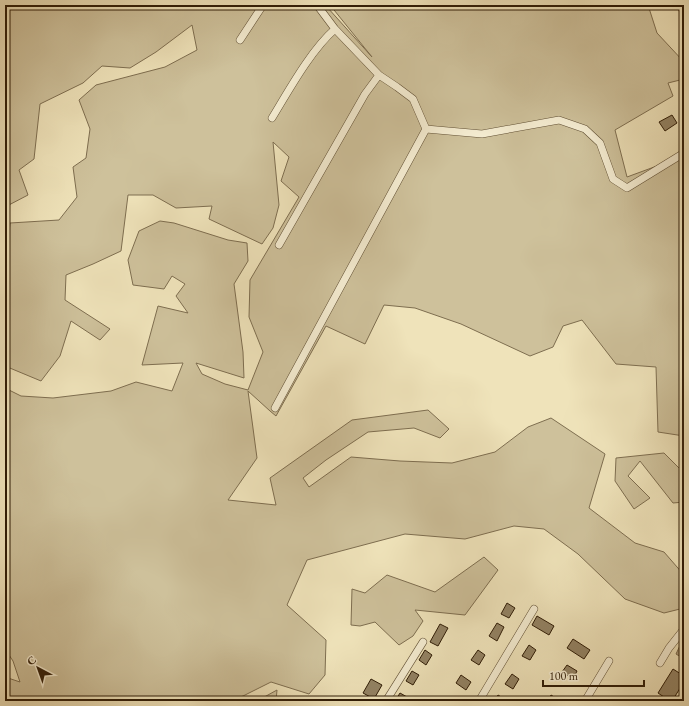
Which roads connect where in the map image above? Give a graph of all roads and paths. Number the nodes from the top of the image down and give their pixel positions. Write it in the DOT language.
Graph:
graph roads {
  1 [pos="263,5"];
  2 [pos="318,5"];
  3 [pos="336,29"];
  4 [pos="240,40"];
  5 [pos="379,75"];
  6 [pos="272,118"];
  7 [pos="426,129"];
  8 [pos="684,153"];
  9 [pos="279,245"];
  10 [pos="275,408"];
  11 [pos="534,609"];
  12 [pos="684,629"];
  13 [pos="423,642"];
  14 [pos="609,661"];
  15 [pos="660,663"];
  16 [pos="386,701"];
  17 [pos="479,701"];
  18 [pos="585,701"];
  1 -- 4 [label="street"];
  2 -- 3 [label="street"];
  3 -- 5 [label="street"];
  3 -- 6 [label="street"];
  5 -- 7 [label="street"];
  5 -- 9 [label="street"];
  7 -- 8 [label="street"];
  7 -- 10 [label="street"];
  11 -- 17 [label="street"];
  12 -- 15 [label="street"];
  13 -- 16 [label="street"];
  14 -- 18 [label="street"];
}
